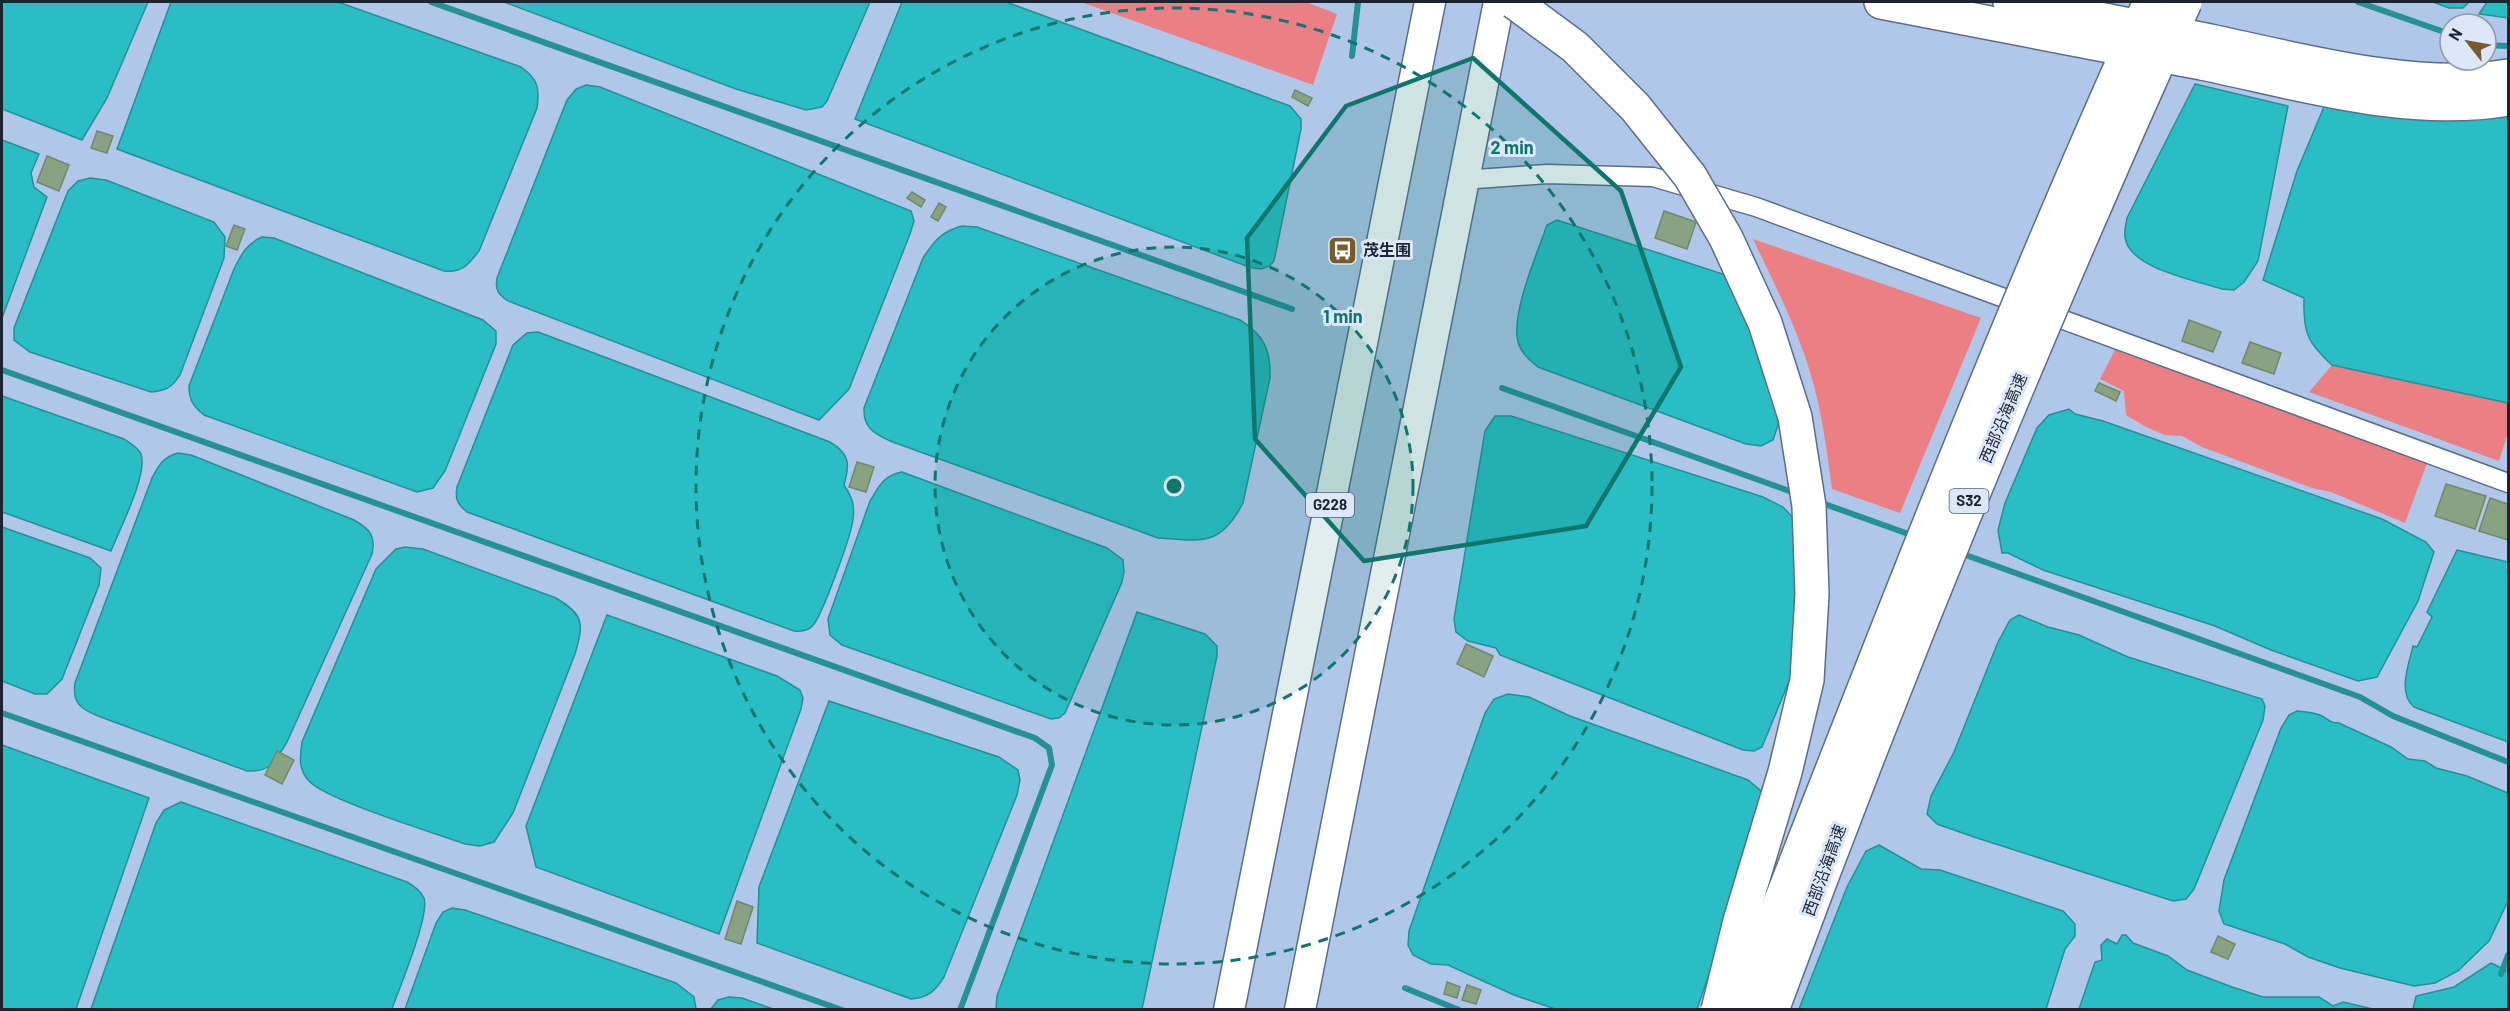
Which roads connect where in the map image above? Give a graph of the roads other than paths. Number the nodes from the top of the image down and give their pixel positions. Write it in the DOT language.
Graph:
graph roads {
  1 [pos="1430,2"];
  2 [pos="1499,2"];
  3 [pos="1514,2"];
  4 [pos="1881,2"];
  5 [pos="2010,2"];
  6 [pos="2150,2"];
  7 [pos="2202,2"];
  8 [pos="2179,16"];
  9 [pos="2508,76"];
  10 [pos="2508,99"];
  11 [pos="1462,180"];
  12 [pos="2508,483"];
  13 [pos="1229,1010"];
  14 [pos="1300,1010"];
  15 [pos="1718,1010"];
  16 [pos="1738,1010"];
  17 [pos="1772,1010"];
  1 -- 13 [label="highway, G228"];
  2 -- 11 [label="highway"];
  3 -- 15 [label="highway, bridge"];
  4 -- 10 [label="highway, bridge"];
  5 -- 9 [label="highway, bridge"];
  6 -- 16 [label="highway, 西部沿海高速 / S32, bridge"];
  7 -- 8 [label="highway"];
  8 -- 17 [label="highway, 西部沿海高速 / S32, bridge"];
  11 -- 12 [label="street"];
  11 -- 14 [label="highway"];
}
